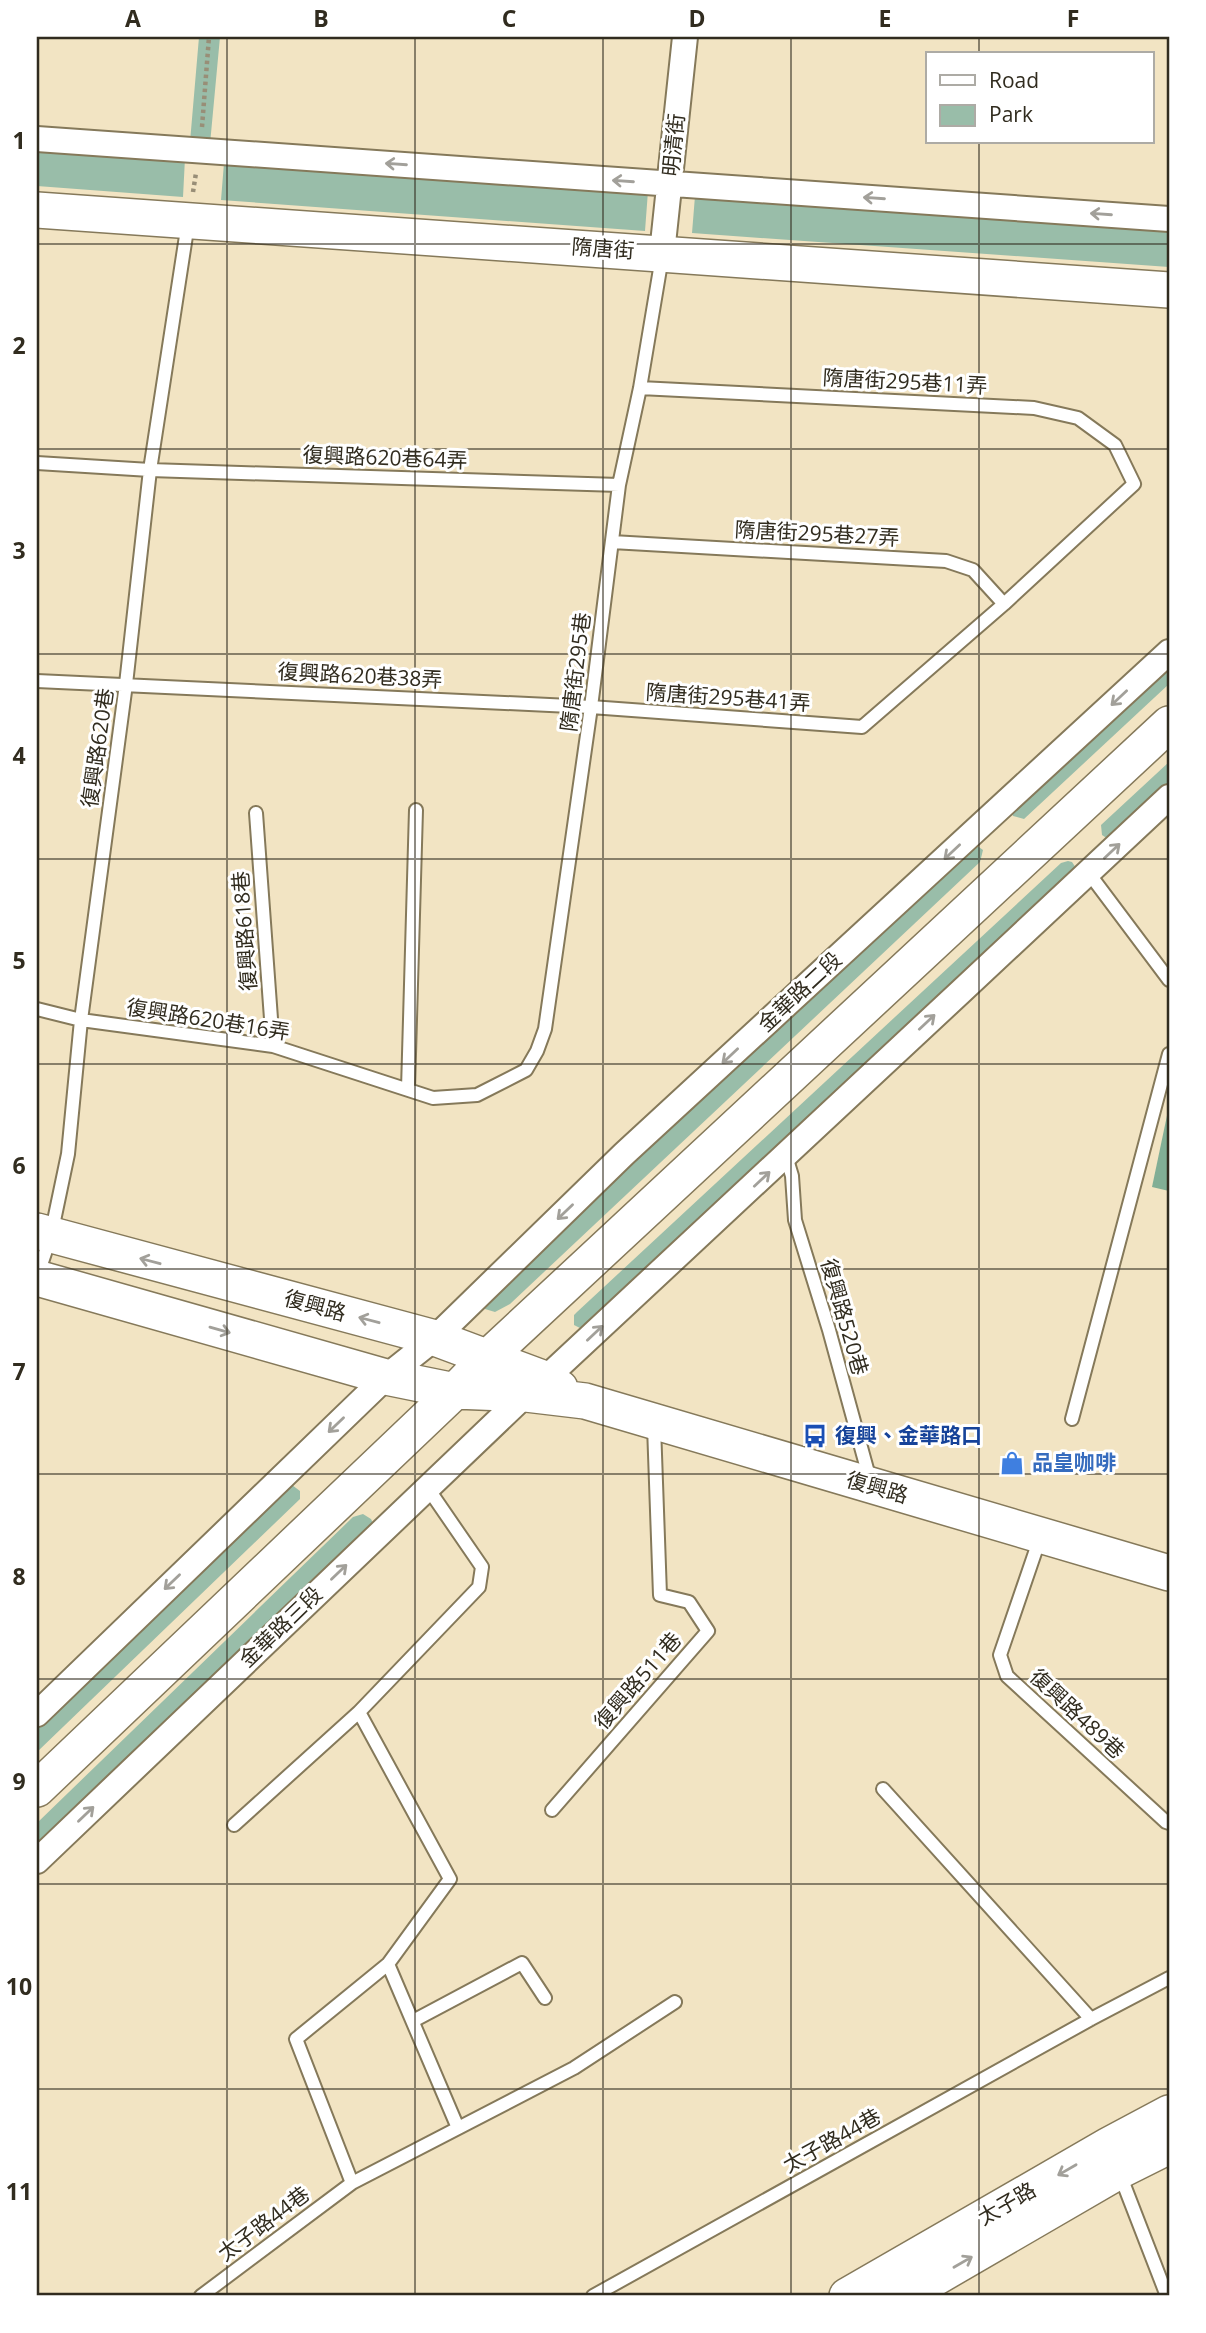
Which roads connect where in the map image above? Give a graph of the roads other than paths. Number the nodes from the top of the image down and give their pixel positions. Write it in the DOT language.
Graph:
graph roads {
  1 [pos="685,37"];
  2 [pos="37,139"];
  3 [pos="670,184"];
  4 [pos="37,210"];
  5 [pos="1169,219"];
  6 [pos="188,221"];
  7 [pos="663,253"];
  8 [pos="1169,290"];
  9 [pos="640,388"];
  10 [pos="37,463"];
  11 [pos="150,470"];
  12 [pos="619,485"];
  13 [pos="612,542"];
  14 [pos="1004,604"];
  15 [pos="1169,652"];
  16 [pos="37,681"];
  17 [pos="126,684"];
  18 [pos="591,707"];
  19 [pos="1169,724"];
  20 [pos="1169,797"];
  21 [pos="416,810"];
  22 [pos="256,813"];
  23 [pos="1088,872"];
  24 [pos="1169,980"];
  25 [pos="37,1009"];
  26 [pos="81,1020"];
  27 [pos="273,1046"];
  28 [pos="1169,1054"];
  29 [pos="507,1082"];
  30 [pos="408,1089"];
  31 [pos="786,1156"];
  32 [pos="44,1233"];
  33 [pos="37,1278"];
  34 [pos="435,1338"];
  35 [pos="486,1358"];
  36 [pos="386,1377"];
  37 [pos="535,1387"];
  38 [pos="455,1391"];
  39 [pos="1072,1419"];
  40 [pos="654,1422"];
  41 [pos="428,1487"];
  42 [pos="872,1487"];
  43 [pos="1041,1535"];
  44 [pos="1169,1573"];
  45 [pos="359,1712"];
  46 [pos="37,1714"];
  47 [pos="37,1789"];
  48 [pos="883,1789"];
  49 [pos="552,1810"];
  50 [pos="1169,1823"];
  51 [pos="234,1825"];
  52 [pos="37,1861"];
  53 [pos="388,1964"];
  54 [pos="1169,1978"];
  55 [pos="545,1998"];
  56 [pos="675,2002"];
  57 [pos="1091,2019"];
  58 [pos="413,2021"];
  59 [pos="1169,2113"];
  60 [pos="458,2128"];
  61 [pos="1169,2146"];
  62 [pos="1114,2158"];
  63 [pos="352,2183"];
  64 [pos="201,2296"];
  65 [pos="593,2296"];
  66 [pos="847,2296"];
  67 [pos="904,2296"];
  68 [pos="1167,2296"];
  1 -- 3 [label="street, 明清街"];
  3 -- 2 [label="street, one-way"];
  5 -- 3 [label="street, one-way"];
  3 -- 7 [label="street, 明清街"];
  4 -- 6 [label="street, 隋唐街"];
  6 -- 7 [label="street, 隋唐街"];
  6 -- 11 [label="lane, 復興路620巷"];
  7 -- 8 [label="street, 隋唐街"];
  7 -- 9 [label="lane, 隋唐街295巷"];
  9 -- 12 [label="lane, 隋唐街295巷"];
  9 -- 14 [label="lane, 隋唐街295巷11弄"];
  10 -- 11 [label="lane, 復興路620巷64弄"];
  11 -- 12 [label="lane, 復興路620巷64弄"];
  11 -- 17 [label="lane, 復興路620巷"];
  12 -- 13 [label="lane, 隋唐街295巷"];
  13 -- 14 [label="lane, 隋唐街295巷27弄"];
  13 -- 18 [label="lane, 隋唐街295巷"];
  14 -- 18 [label="lane, 隋唐街295巷41弄"];
  15 -- 34 [label="street, 金華路二段, one-way"];
  16 -- 17 [label="lane, 復興路620巷38弄"];
  17 -- 18 [label="lane, 復興路620巷38弄"];
  17 -- 26 [label="lane, 復興路620巷"];
  18 -- 29 [label="lane, 隋唐街295巷"];
  19 -- 35 [label="street"];
  23 -- 20 [label="street, one-way"];
  21 -- 30 [label="lane"];
  22 -- 27 [label="lane, 復興路618巷"];
  23 -- 24 [label="lane"];
  31 -- 23 [label="street, one-way"];
  25 -- 26 [label="lane, 復興路620巷16弄"];
  26 -- 27 [label="lane, 復興路620巷16弄"];
  26 -- 32 [label="lane, 復興路620巷"];
  27 -- 30 [label="lane, 復興路620巷16弄"];
  28 -- 39 [label="lane"];
  29 -- 30 [label="lane, 復興路620巷16弄"];
  37 -- 31 [label="street, one-way"];
  31 -- 42 [label="lane, 復興路520巷"];
  32 -- 33 [label="lane, 復興路620巷"];
  34 -- 32 [label="street, 復興路, one-way"];
  33 -- 36 [label="street, 復興路, one-way"];
  34 -- 35 [label="street, 復興路"];
  34 -- 36 [label="street"];
  35 -- 37 [label="street, 復興路"];
  35 -- 38 [label="street"];
  36 -- 38 [label="street, 復興路"];
  36 -- 46 [label="street, one-way"];
  37 -- 38 [label="street, 復興路"];
  37 -- 40 [label="street, 復興路"];
  37 -- 41 [label="street, 金華路三段"];
  38 -- 47 [label="street"];
  40 -- 42 [label="street, 復興路"];
  40 -- 49 [label="lane, 復興路511巷"];
  41 -- 45 [label="lane"];
  52 -- 41 [label="street, 金華路三段, one-way"];
  42 -- 43 [label="street, 復興路"];
  43 -- 44 [label="street, 復興路"];
  43 -- 50 [label="lane, 復興路489巷"];
  45 -- 51 [label="lane"];
  45 -- 53 [label="lane"];
  48 -- 57 [label="lane"];
  53 -- 58 [label="lane"];
  53 -- 63 [label="lane"];
  54 -- 57 [label="lane, 太子路44巷"];
  55 -- 58 [label="lane"];
  56 -- 60 [label="lane, 太子路44巷"];
  57 -- 65 [label="lane, 太子路44巷"];
  58 -- 60 [label="lane"];
  59 -- 62 [label="street, 太子路"];
  60 -- 63 [label="lane, 太子路44巷"];
  61 -- 62 [label="street, 太子路"];
  62 -- 66 [label="street, 太子路, one-way"];
  67 -- 62 [label="street, 太子路, one-way"];
  62 -- 68 [label="lane"];
  63 -- 64 [label="lane, 太子路44巷"];
}
